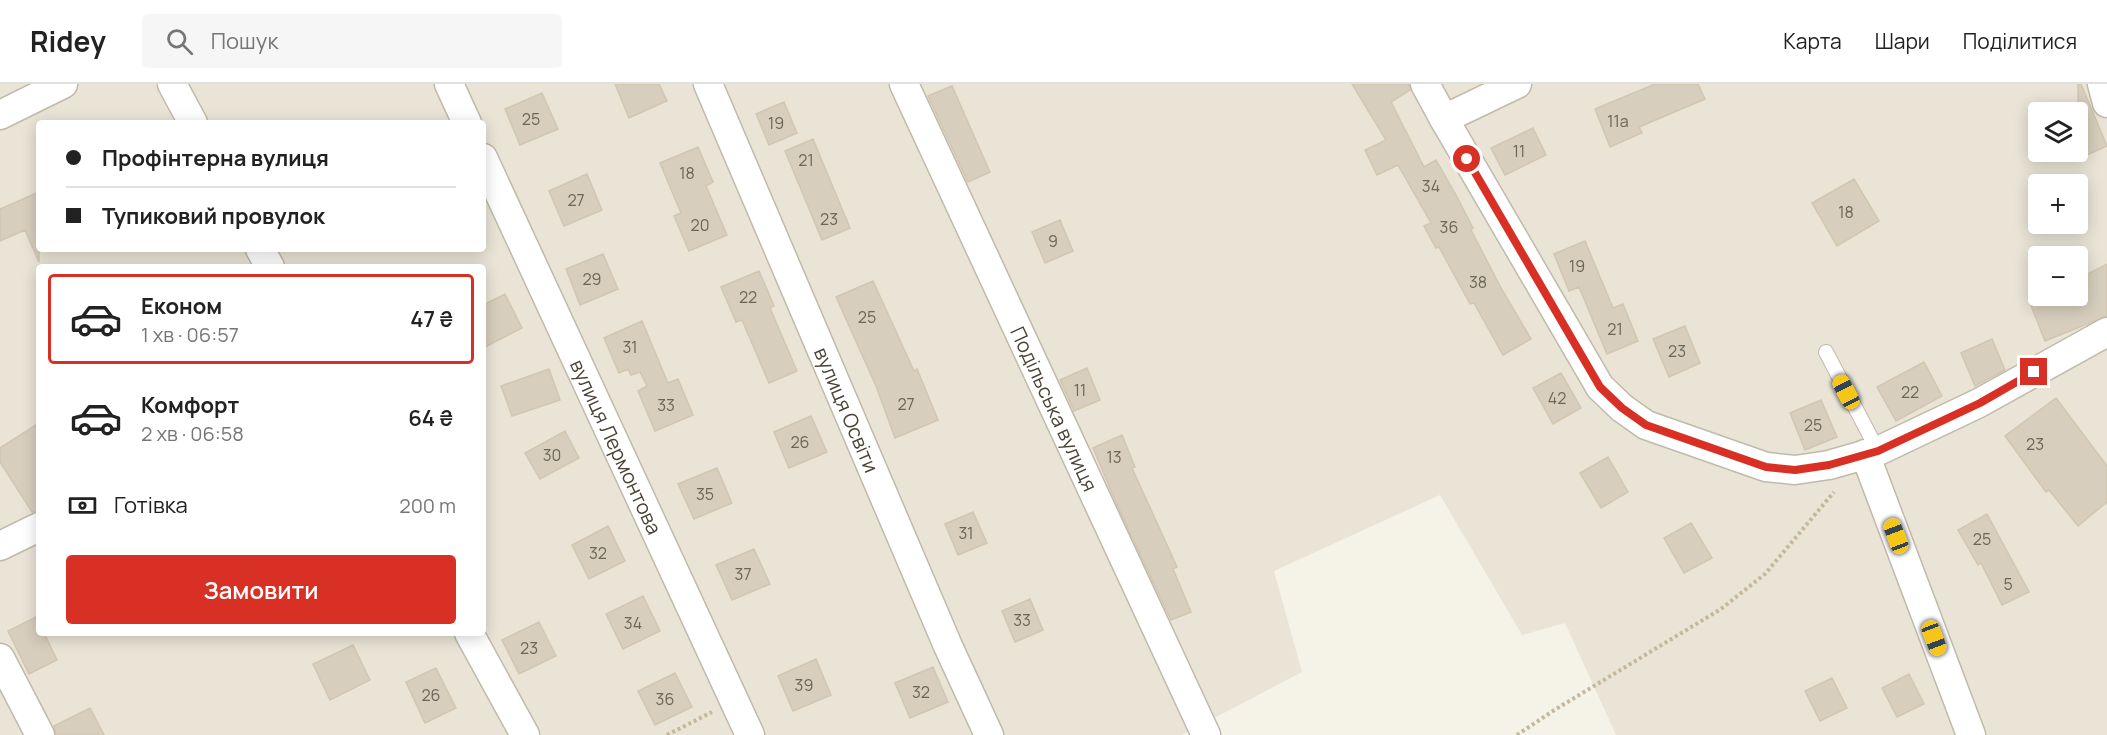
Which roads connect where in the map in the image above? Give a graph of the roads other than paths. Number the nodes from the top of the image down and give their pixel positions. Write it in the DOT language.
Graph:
graph roads {
  1 [pos="63,84"];
  2 [pos="172,84"];
  3 [pos="449,84"];
  4 [pos="708,84"];
  5 [pos="904,84"];
  6 [pos="1425,84"];
  7 [pos="1517,84"];
  8 [pos="2102,84"];
  9 [pos="2107,103"];
  10 [pos="0,116"];
  11 [pos="1444,119"];
  12 [pos="191,120"];
  13 [pos="466,120"];
  14 [pos="486,164"];
  15 [pos="2107,332"];
  16 [pos="1826,352"];
  17 [pos="1871,452"];
  18 [pos="36,528"];
  19 [pos="0,546"];
  20 [pos="471,636"];
  21 [pos="0,658"];
  22 [pos="40,735"];
  23 [pos="525,735"];
  24 [pos="750,735"];
  25 [pos="989,735"];
  26 [pos="1206,735"];
  27 [pos="1971,735"];
  1 -- 10 [label="street"];
  2 -- 12 [label="street"];
  3 -- 13 [label="street"];
  4 -- 25 [label="street, вулиця Освіти"];
  5 -- 26 [label="street, Подільська вулиця"];
  6 -- 11 [label="street"];
  7 -- 11 [label="street"];
  8 -- 9 [label="street"];
  11 -- 17 [label="street"];
  14 -- 24 [label="street, вулиця Лермонтова"];
  15 -- 17 [label="street"];
  16 -- 17 [label="lane"];
  17 -- 27 [label="street"];
  18 -- 19 [label="street"];
  20 -- 23 [label="street"];
  21 -- 22 [label="street"];
}
